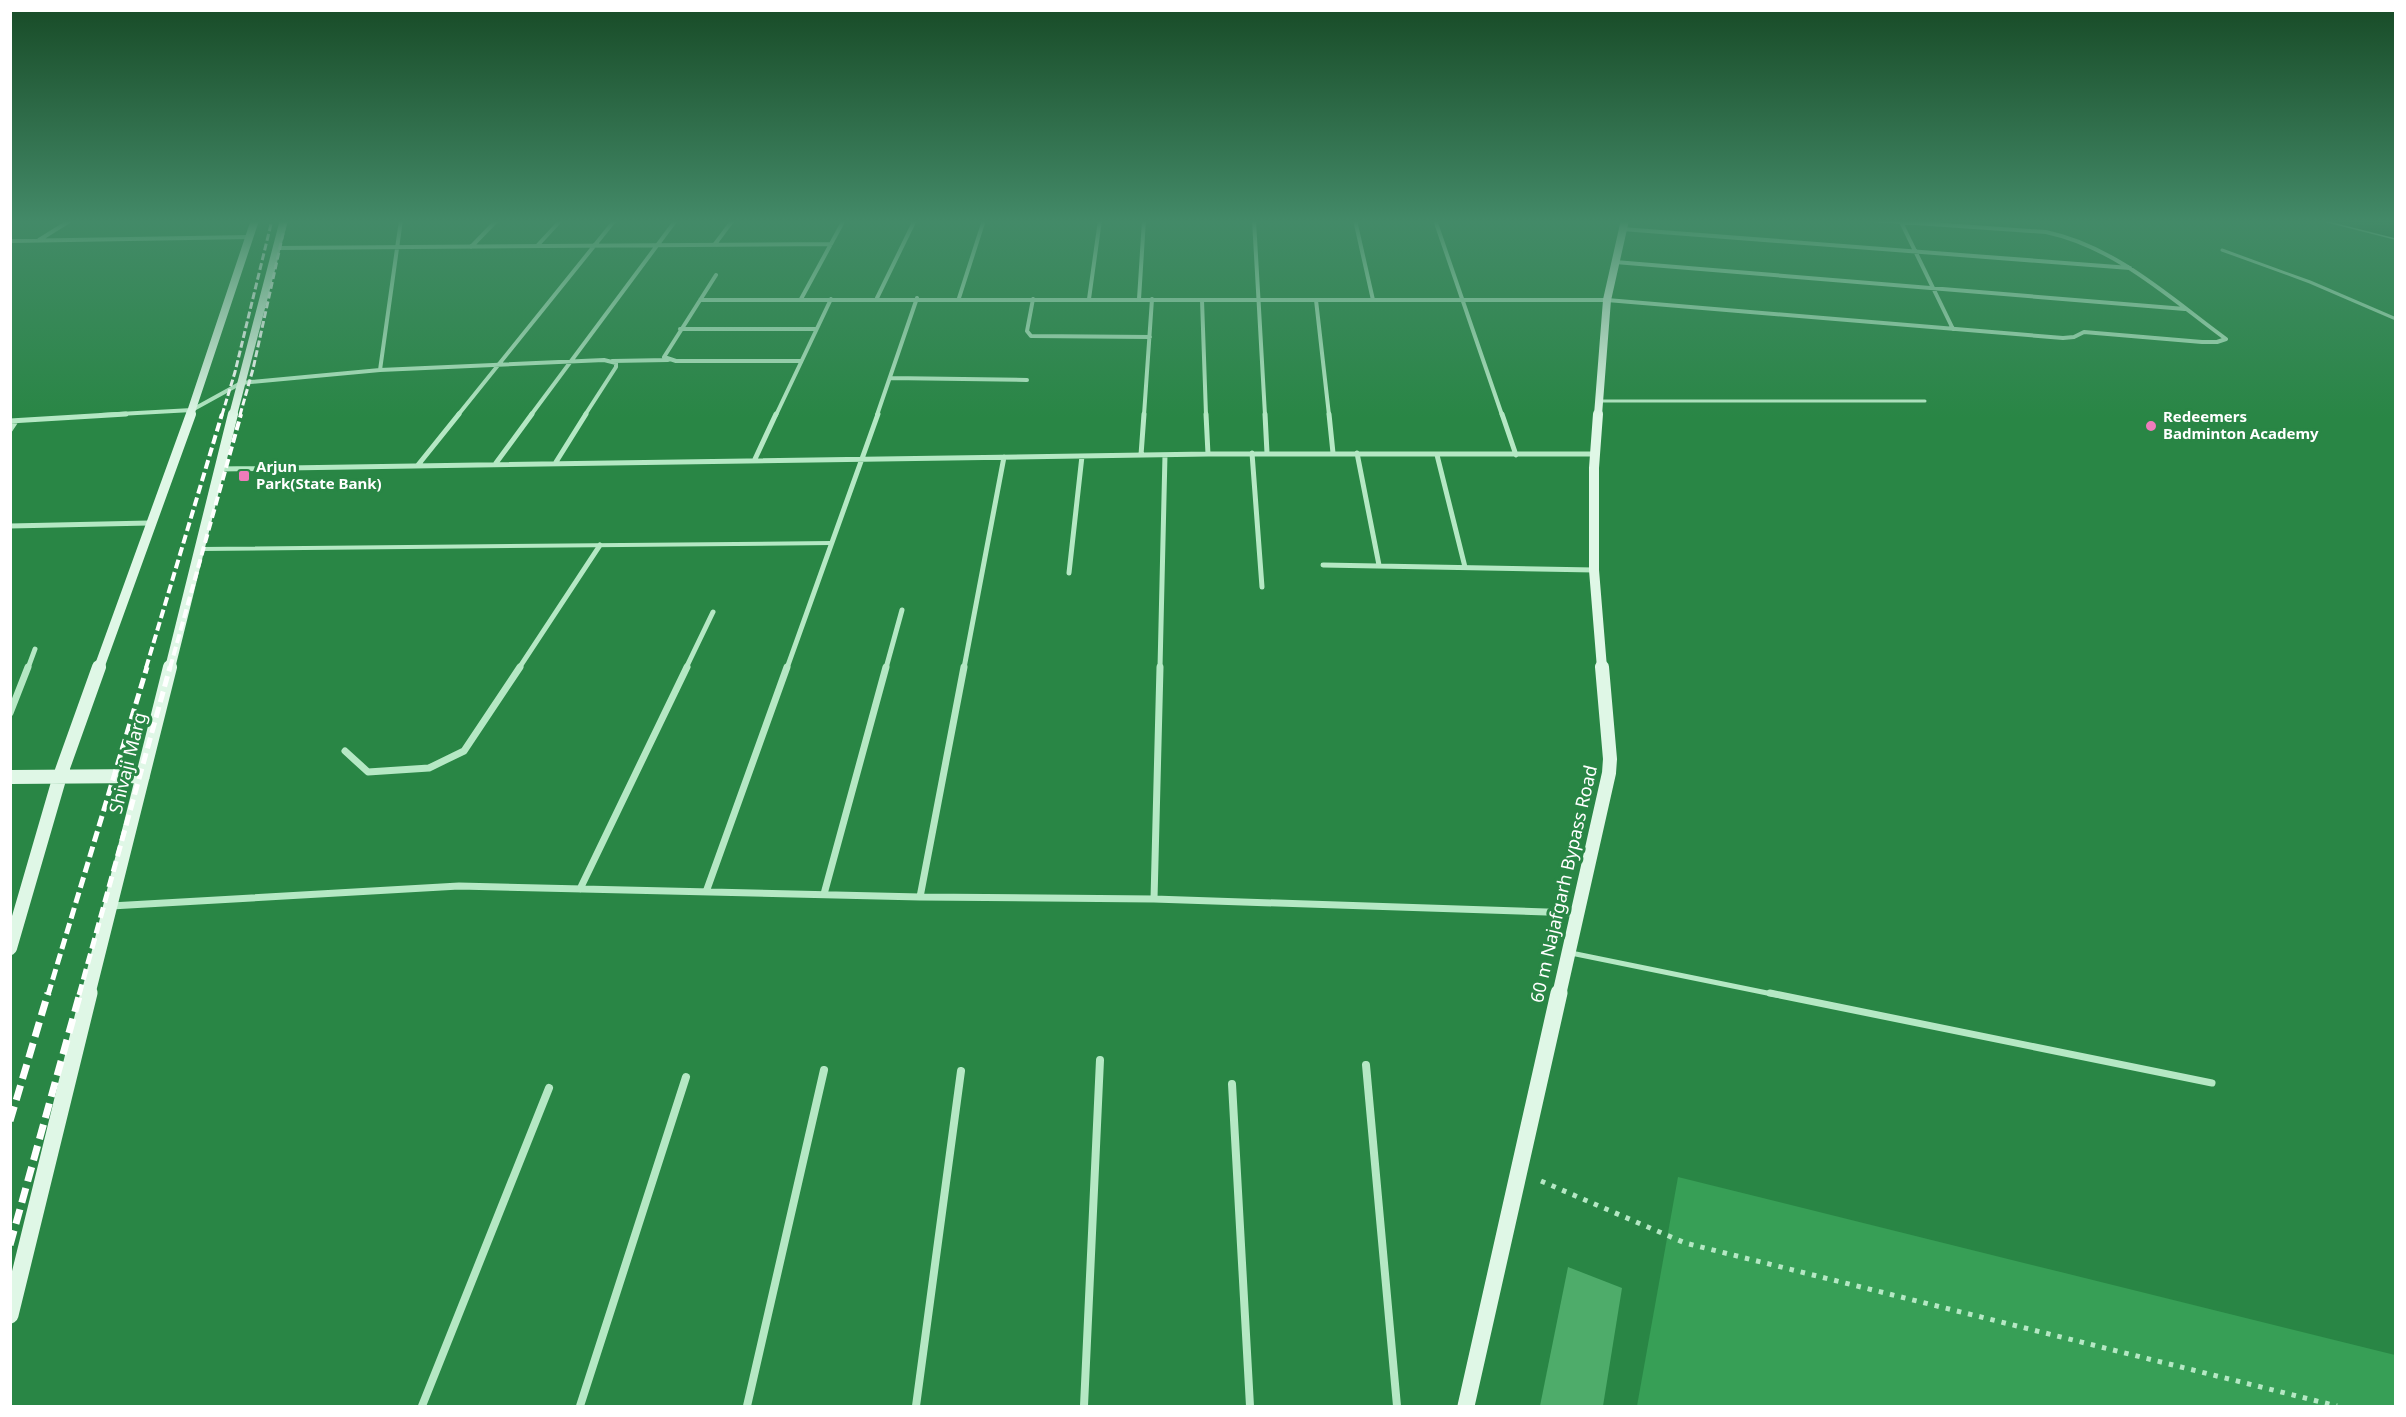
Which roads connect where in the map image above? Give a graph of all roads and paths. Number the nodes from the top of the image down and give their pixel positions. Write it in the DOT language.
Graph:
graph roads {
  1 [pos="233,286"];
  2 [pos="266,286"];
  3 [pos="392,286"];
  4 [pos="561,286"];
  5 [pos="627,286"];
  6 [pos="709,286"];
  7 [pos="808,286"];
  8 [pos="883,286"];
  9 [pos="963,286"];
  10 [pos="1091,286"];
  11 [pos="1139,286"];
  12 [pos="1257,286"];
  13 [pos="1370,286"];
  14 [pos="1457,286"];
  15 [pos="1610,286"];
  16 [pos="1900,286"];
  17 [pos="1933,286"];
  18 [pos="2156,286"];
  19 [pos="2321,286"];
  20 [pos="1934,289"];
  21 [pos="831,298"];
  22 [pos="877,298"];
  23 [pos="917,298"];
  24 [pos="959,298"];
  25 [pos="801,299"];
  26 [pos="1033,299"];
  27 [pos="1089,299"];
  28 [pos="1138,299"];
  29 [pos="1152,299"];
  30 [pos="700,300"];
  31 [pos="1202,300"];
  32 [pos="1258,300"];
  33 [pos="1316,300"];
  34 [pos="1373,300"];
  35 [pos="1462,300"];
  36 [pos="1607,300"];
  37 [pos="2188,309"];
  38 [pos="2396,319"];
  39 [pos="680,329"];
  40 [pos="816,329"];
  41 [pos="1953,329"];
  42 [pos="1150,337"];
  43 [pos="671,360"];
  44 [pos="608,361"];
  45 [pos="573,362"];
  46 [pos="801,362"];
  47 [pos="499,364"];
  48 [pos="380,370"];
  49 [pos="890,378"];
  50 [pos="1027,380"];
  51 [pos="241,382"];
  52 [pos="1600,401"];
  53 [pos="1925,401"];
  54 [pos="192,410"];
  55 [pos="13,421"];
  56 [pos="10,430"];
  57 [pos="1252,453"];
  58 [pos="1267,453"];
  59 [pos="1333,453"];
  60 [pos="1357,453"];
  61 [pos="1165,454"];
  62 [pos="1208,454"];
  63 [pos="1596,454"];
  64 [pos="1141,455"];
  65 [pos="1437,455"];
  66 [pos="1516,455"];
  67 [pos="1082,456"];
  68 [pos="863,457"];
  69 [pos="1004,457"];
  70 [pos="755,459"];
  71 [pos="556,462"];
  72 [pos="496,464"];
  73 [pos="418,465"];
  74 [pos="219,469"];
  75 [pos="149,523"];
  76 [pos="10,526"];
  77 [pos="831,543"];
  78 [pos="600,545"];
  79 [pos="200,549"];
  80 [pos="1323,565"];
  81 [pos="1379,565"];
  82 [pos="1465,567"];
  83 [pos="1594,570"];
  84 [pos="1069,573"];
  85 [pos="1262,587"];
  86 [pos="902,610"];
  87 [pos="712,612"];
  88 [pos="35,649"];
  89 [pos="10,713"];
  90 [pos="345,752"];
  91 [pos="60,776"];
  92 [pos="143,776"];
  93 [pos="10,777"];
  94 [pos="580,889"];
  95 [pos="706,892"];
  96 [pos="824,894"];
  97 [pos="920,897"];
  98 [pos="1155,899"];
  99 [pos="110,906"];
  100 [pos="1576,913"];
  101 [pos="10,948"];
  102 [pos="1567,953"];
  103 [pos="1100,1060"];
  104 [pos="1366,1065"];
  105 [pos="824,1070"];
  106 [pos="961,1071"];
  107 [pos="686,1077"];
  108 [pos="2212,1083"];
  109 [pos="1232,1084"];
  110 [pos="549,1088"];
  111 [pos="1518,1171"];
  112 [pos="10,1316"];
  113 [pos="422,1407"];
  114 [pos="580,1407"];
  115 [pos="747,1407"];
  116 [pos="916,1407"];
  117 [pos="1084,1407"];
  118 [pos="1250,1407"];
  119 [pos="1397,1407"];
  120 [pos="1466,1407"];
  121 [pos="2337,1407"];
  1 -- 54 [label="main road"];
  2 -- 51 [label="main road, Shivaji Marg"];
  3 -- 48 [label="street"];
  4 -- 47 [label="street"];
  5 -- 45 [label="street"];
  6 -- 30 [label="street"];
  7 -- 25 [label="street"];
  8 -- 22 [label="street"];
  9 -- 24 [label="street"];
  10 -- 27 [label="street"];
  11 -- 28 [label="street"];
  12 -- 32 [label="street"];
  13 -- 34 [label="street"];
  14 -- 35 [label="street"];
  15 -- 36 [label="main road, 60 m Najafgarh Bypass Road"];
  16 -- 20 [label="street"];
  17 -- 20 [label="street"];
  18 -- 37 [label="street"];
  19 -- 38 [label="lane"];
  20 -- 37 [label="street"];
  20 -- 41 [label="street"];
  21 -- 22 [label="street"];
  21 -- 25 [label="street"];
  21 -- 40 [label="street"];
  22 -- 23 [label="street"];
  23 -- 24 [label="street"];
  23 -- 49 [label="street"];
  24 -- 26 [label="street"];
  25 -- 30 [label="street"];
  26 -- 27 [label="street"];
  26 -- 42 [label="street"];
  27 -- 28 [label="street"];
  28 -- 29 [label="street"];
  29 -- 31 [label="street"];
  29 -- 42 [label="street"];
  30 -- 39 [label="street"];
  31 -- 32 [label="street"];
  31 -- 62 [label="street"];
  32 -- 33 [label="street"];
  32 -- 58 [label="street"];
  33 -- 34 [label="street"];
  33 -- 59 [label="street"];
  34 -- 35 [label="street"];
  35 -- 36 [label="street"];
  35 -- 66 [label="street"];
  36 -- 41 [label="street"];
  36 -- 52 [label="main road, 60 m Najafgarh Bypass Road"];
  37 -- 41 [label="street"];
  39 -- 40 [label="street"];
  39 -- 43 [label="street"];
  40 -- 46 [label="street"];
  42 -- 64 [label="street"];
  43 -- 44 [label="street"];
  43 -- 46 [label="street"];
  44 -- 45 [label="street"];
  44 -- 71 [label="street"];
  45 -- 47 [label="street"];
  45 -- 72 [label="street"];
  46 -- 70 [label="street"];
  47 -- 48 [label="street"];
  47 -- 73 [label="street"];
  48 -- 51 [label="street"];
  49 -- 50 [label="street"];
  49 -- 68 [label="street"];
  51 -- 54 [label="street"];
  51 -- 74 [label="main road, Shivaji Marg"];
  52 -- 53 [label="lane"];
  52 -- 63 [label="main road, 60 m Najafgarh Bypass Road"];
  54 -- 55 [label="street"];
  54 -- 75 [label="main road"];
  55 -- 56 [label="street"];
  57 -- 58 [label="street"];
  57 -- 62 [label="street"];
  57 -- 85 [label="street"];
  58 -- 59 [label="street"];
  59 -- 60 [label="street"];
  60 -- 65 [label="street"];
  60 -- 81 [label="street"];
  61 -- 62 [label="street"];
  61 -- 64 [label="street"];
  61 -- 98 [label="street"];
  63 -- 66 [label="street"];
  63 -- 83 [label="main road, 60 m Najafgarh Bypass Road"];
  64 -- 67 [label="street"];
  65 -- 66 [label="street"];
  65 -- 82 [label="street"];
  67 -- 69 [label="street"];
  67 -- 84 [label="street"];
  68 -- 69 [label="street"];
  68 -- 70 [label="street"];
  68 -- 77 [label="street"];
  69 -- 97 [label="street"];
  70 -- 71 [label="street"];
  71 -- 72 [label="street"];
  72 -- 73 [label="street"];
  73 -- 74 [label="street"];
  74 -- 79 [label="main road, Shivaji Marg"];
  75 -- 76 [label="street"];
  75 -- 91 [label="main road"];
  77 -- 78 [label="lane"];
  77 -- 95 [label="street"];
  78 -- 79 [label="lane"];
  78 -- 90 [label="street"];
  79 -- 92 [label="main road, Shivaji Marg"];
  80 -- 81 [label="street"];
  81 -- 82 [label="street"];
  82 -- 83 [label="street"];
  83 -- 100 [label="main road, 60 m Najafgarh Bypass Road"];
  86 -- 96 [label="street"];
  87 -- 94 [label="street"];
  88 -- 89 [label="street"];
  91 -- 92 [label="main road"];
  91 -- 93 [label="main road"];
  91 -- 101 [label="main road"];
  92 -- 99 [label="main road, Shivaji Marg"];
  94 -- 95 [label="street"];
  94 -- 99 [label="street"];
  95 -- 96 [label="street"];
  96 -- 97 [label="street"];
  97 -- 98 [label="street"];
  98 -- 100 [label="street"];
  99 -- 112 [label="main road, Shivaji Marg"];
  100 -- 102 [label="main road, 60 m Najafgarh Bypass Road"];
  102 -- 108 [label="lane"];
  102 -- 111 [label="main road, 60 m Najafgarh Bypass Road"];
  103 -- 117 [label="street"];
  104 -- 119 [label="street"];
  105 -- 115 [label="street"];
  106 -- 116 [label="street"];
  107 -- 114 [label="street"];
  109 -- 118 [label="street"];
  110 -- 113 [label="street"];
  111 -- 120 [label="main road, 60 m Najafgarh Bypass Road"];
  111 -- 121 [label="path"];
}
